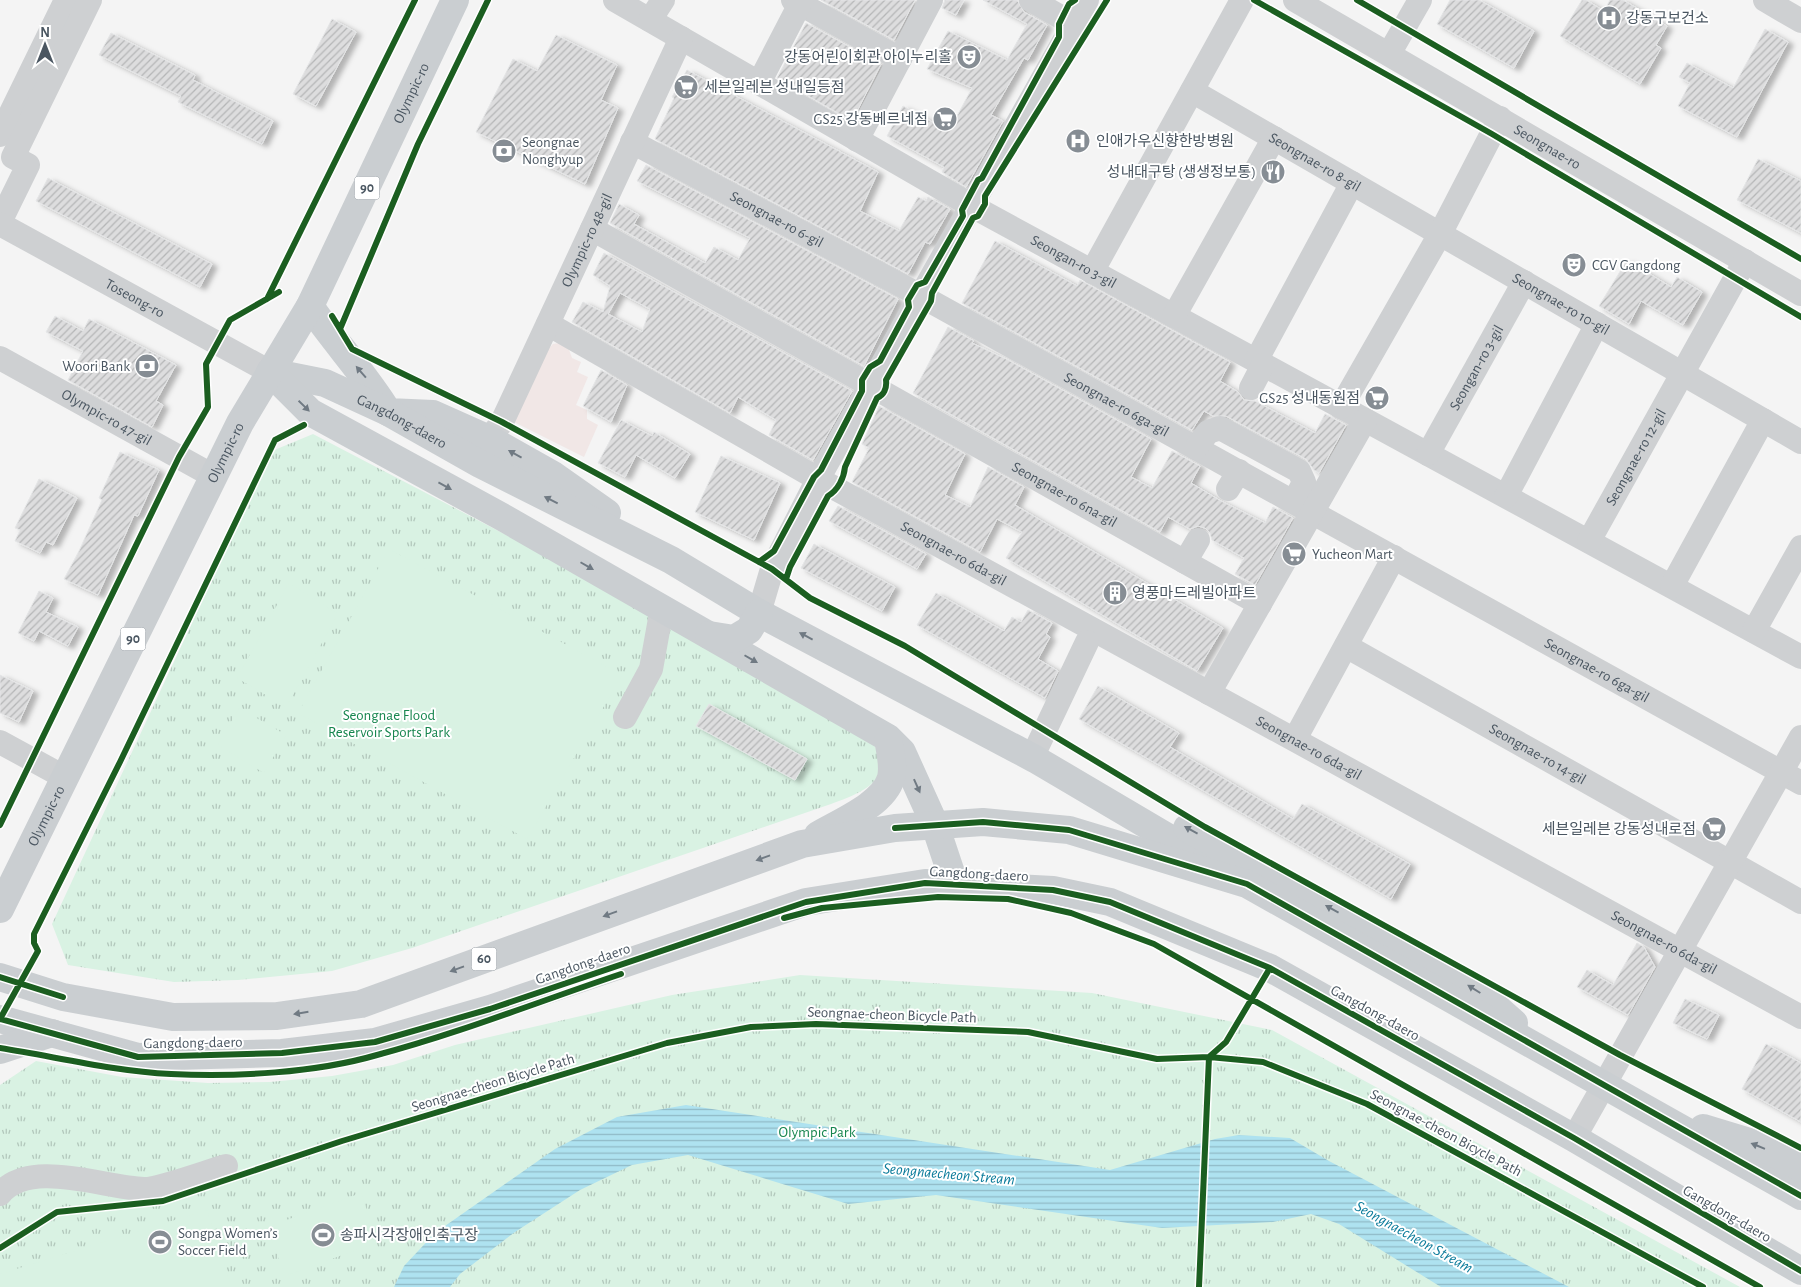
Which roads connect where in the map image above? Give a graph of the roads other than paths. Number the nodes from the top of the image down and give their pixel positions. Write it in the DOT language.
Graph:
graph roads {
  1 [pos="66,0"];
  2 [pos="90,0"];
  3 [pos="455,0"];
  4 [pos="615,0"];
  5 [pos="663,0"];
  6 [pos="930,0"];
  7 [pos="1031,0"];
  8 [pos="1087,0"];
  9 [pos="1242,0"];
  10 [pos="1295,0"];
  11 [pos="1420,0"];
  12 [pos="1765,0"];
  13 [pos="798,1"];
  14 [pos="650,20"];
  15 [pos="1801,21"];
  16 [pos="1073,24"];
  17 [pos="681,38"];
  18 [pos="1389,54"];
  19 [pos="900,59"];
  20 [pos="759,83"];
  21 [pos="1192,91"];
  22 [pos="9,92"];
  23 [pos="1500,118"];
  24 [pos="0,135"];
  25 [pos="1274,138"];
  26 [pos="857,140"];
  27 [pos="632,142"];
  28 [pos="1352,183"];
  29 [pos="972,206"];
  30 [pos="0,223"];
  31 [pos="592,229"];
  32 [pos="1440,234"];
  33 [pos="1745,261"];
  34 [pos="1092,272"];
  35 [pos="1524,282"];
  36 [pos="1801,294"];
  37 [pos="921,296"];
  38 [pos="310,306"];
  39 [pos="1174,316"];
  40 [pos="548,324"];
  41 [pos="1597,324"];
  42 [pos="0,358"];
  43 [pos="270,372"];
  44 [pos="1257,372"];
  45 [pos="1683,374"];
  46 [pos="871,385"];
  47 [pos="1341,407"];
  48 [pos="1318,410"];
  49 [pos="388,412"];
  50 [pos="1365,420"];
  51 [pos="1762,420"];
  52 [pos="489,439"];
  53 [pos="1801,442"];
  54 [pos="1196,448"];
  55 [pos="1428,454"];
  56 [pos="215,477"];
  57 [pos="818,479"];
  58 [pos="1506,496"];
  59 [pos="1303,507"];
  60 [pos="1589,541"];
  61 [pos="1801,547"];
  62 [pos="1192,550"];
  63 [pos="1394,557"];
  64 [pos="671,560"];
  65 [pos="1224,566"];
  66 [pos="1672,586"];
  67 [pos="1260,604"];
  68 [pos="662,608"];
  69 [pos="758,613"];
  70 [pos="1754,631"];
  71 [pos="709,635"];
  72 [pos="1087,642"];
  73 [pos="1346,646"];
  74 [pos="835,651"];
  75 [pos="1801,657"];
  76 [pos="1210,693"];
  77 [pos="625,717"];
  78 [pos="1801,737"];
  79 [pos="888,738"];
  80 [pos="1295,739"];
  81 [pos="0,742"];
  82 [pos="1038,745"];
  83 [pos="64,777"];
  84 [pos="1791,778"];
  85 [pos="935,825"];
  86 [pos="802,844"];
  87 [pos="1730,862"];
  88 [pos="1247,884"];
  89 [pos="955,885"];
  90 [pos="1801,902"];
  91 [pos="0,909"];
  92 [pos="1680,950"];
  93 [pos="0,977"];
  94 [pos="1801,1017"];
  95 [pos="0,1019"];
  96 [pos="52,1033"];
  97 [pos="0,1050"];
  98 [pos="1550,1056"];
  99 [pos="1603,1084"];
  100 [pos="1652,1112"];
  101 [pos="1574,1138"];
  102 [pos="226,1166"];
  103 [pos="1801,1168"];
  104 [pos="0,1194"];
  105 [pos="1801,1196"];
  106 [pos="1801,1272"];
  1 -- 22 [label="street"];
  2 -- 30 [label="street"];
  3 -- 38 [label="main road, Olympic-ro / 90"];
  4 -- 14 [label="street"];
  5 -- 14 [label="street"];
  6 -- 19 [label="street"];
  7 -- 16 [label="street"];
  8 -- 16 [label="street"];
  9 -- 21 [label="street"];
  10 -- 18 [label="street, Seongnae-ro"];
  11 -- 18 [label="street"];
  12 -- 15 [label="street"];
  13 -- 19 [label="street"];
  13 -- 20 [label="street"];
  14 -- 17 [label="street"];
  16 -- 29 [label="street"];
  17 -- 20 [label="street"];
  17 -- 27 [label="street, Olympic-ro 48-gil"];
  18 -- 23 [label="street, Seongnae-ro"];
  19 -- 26 [label="street"];
  20 -- 26 [label="street"];
  21 -- 25 [label="street, Seongnae-ro 8-gil"];
  21 -- 34 [label="street"];
  22 -- 24 [label="street"];
  23 -- 32 [label="street"];
  23 -- 33 [label="street, Seongnae-ro"];
  25 -- 28 [label="street, Seongnae-ro 8-gil"];
  25 -- 39 [label="street"];
  26 -- 29 [label="street"];
  27 -- 31 [label="street, Olympic-ro 48-gil"];
  27 -- 37 [label="street, Seongnae-ro 6-gil"];
  28 -- 32 [label="street, Seongnae-ro 8-gil"];
  28 -- 44 [label="street"];
  29 -- 34 [label="street, Seongan-ro 3-gil"];
  29 -- 37 [label="street"];
  30 -- 43 [label="street, Toseong-ro"];
  31 -- 40 [label="street, Olympic-ro 48-gil"];
  31 -- 46 [label="street"];
  32 -- 35 [label="street, Seongnae-ro 10-gil"];
  32 -- 47 [label="street"];
  33 -- 36 [label="street, Seongnae-ro"];
  33 -- 45 [label="street, Seongnae-ro 12-gil"];
  34 -- 39 [label="street, Seongan-ro 3-gil"];
  35 -- 41 [label="street, Seongnae-ro 10-gil"];
  35 -- 55 [label="street, Seongan-ro 3-gil"];
  37 -- 46 [label="street"];
  37 -- 54 [label="street, Seongnae-ro 6ga-gil"];
  38 -- 43 [label="main road, Olympic-ro / 90"];
  49 -- 38 [label="main road, one-way"];
  39 -- 44 [label="street, Seongan-ro 3-gil"];
  40 -- 52 [label="street, Olympic-ro 48-gil"];
  40 -- 57 [label="street"];
  41 -- 45 [label="street, Seongnae-ro 10-gil"];
  41 -- 58 [label="street"];
  42 -- 56 [label="street, Olympic-ro 47-gil"];
  43 -- 49 [label="main road, Gangdong-daero"];
  43 -- 56 [label="main road, Olympic-ro / 90"];
  43 -- 68 [label="main road, one-way"];
  44 -- 47 [label="street, Seongan-ro 3-gil"];
  44 -- 48 [label="street"];
  45 -- 51 [label="street"];
  45 -- 60 [label="street, Seongnae-ro 12-gil"];
  46 -- 57 [label="street"];
  46 -- 62 [label="street, Seongnae-ro 6na-gil"];
  47 -- 50 [label="street, Seongan-ro 3-gil"];
  49 -- 52 [label="main road"];
  64 -- 49 [label="main road, Gangdong-daero, one-way"];
  50 -- 55 [label="street, Seongan-ro 3-gil"];
  50 -- 59 [label="street"];
  51 -- 53 [label="street"];
  51 -- 66 [label="street"];
  64 -- 52 [label="main road, one-way"];
  54 -- 59 [label="street, Seongnae-ro 6ga-gil"];
  54 -- 59 [label="street"];
  55 -- 58 [label="street, Seongan-ro 3-gil"];
  56 -- 83 [label="main road, Olympic-ro / 90"];
  57 -- 69 [label="street"];
  57 -- 76 [label="street, Seongnae-ro 6da-gil"];
  58 -- 60 [label="street, Seongan-ro 3-gil"];
  59 -- 63 [label="street, Seongnae-ro 6ga-gil"];
  59 -- 67 [label="street"];
  60 -- 66 [label="street, Seongan-ro 3-gil"];
  61 -- 70 [label="street"];
  62 -- 65 [label="street"];
  62 -- 67 [label="street, Seongnae-ro 6na-gil"];
  63 -- 73 [label="street"];
  63 -- 84 [label="street, Seongnae-ro 6ga-gil"];
  64 -- 69 [label="main road, Gangdong-daero"];
  66 -- 70 [label="street, Seongan-ro 3-gil"];
  67 -- 76 [label="street"];
  68 -- 71 [label="main road"];
  68 -- 77 [label="street"];
  69 -- 71 [label="main road"];
  74 -- 69 [label="main road, Gangdong-daero, one-way"];
  70 -- 75 [label="street, Seongan-ro 3-gil"];
  71 -- 79 [label="main road, one-way"];
  72 -- 82 [label="street"];
  73 -- 80 [label="street"];
  73 -- 87 [label="street, Seongnae-ro 14-gil"];
  74 -- 82 [label="main road"];
  74 -- 88 [label="main road, Gangdong-daero"];
  76 -- 80 [label="street, Seongnae-ro 6da-gil"];
  78 -- 84 [label="street"];
  79 -- 85 [label="main road, one-way"];
  79 -- 86 [label="main road"];
  80 -- 92 [label="street, Seongnae-ro 6da-gil"];
  81 -- 83 [label="street"];
  98 -- 82 [label="main road, one-way"];
  83 -- 91 [label="main road, Olympic-ro / 90"];
  84 -- 87 [label="street"];
  85 -- 86 [label="main road, Gangdong-daero / 60"];
  85 -- 88 [label="main road, Gangdong-daero / 60"];
  85 -- 89 [label="main road"];
  86 -- 93 [label="main road, Gangdong-daero / 60, one-way"];
  87 -- 90 [label="street, Seongnae-ro 14-gil"];
  87 -- 92 [label="street"];
  88 -- 98 [label="main road, Gangdong-daero / 60"];
  89 -- 96 [label="main road, Gangdong-daero"];
  89 -- 101 [label="main road, Gangdong-daero"];
  92 -- 94 [label="street, Seongnae-ro 6da-gil"];
  92 -- 99 [label="street"];
  95 -- 96 [label="main road, Gangdong-daero"];
  96 -- 97 [label="main road"];
  98 -- 99 [label="main road, Gangdong-daero / 60"];
  99 -- 100 [label="main road, Gangdong-daero / 60"];
  99 -- 101 [label="street"];
  103 -- 100 [label="main road, one-way"];
  100 -- 105 [label="main road, Gangdong-daero / 60"];
  101 -- 106 [label="main road, Gangdong-daero"];
  102 -- 104 [label="street"];
}
